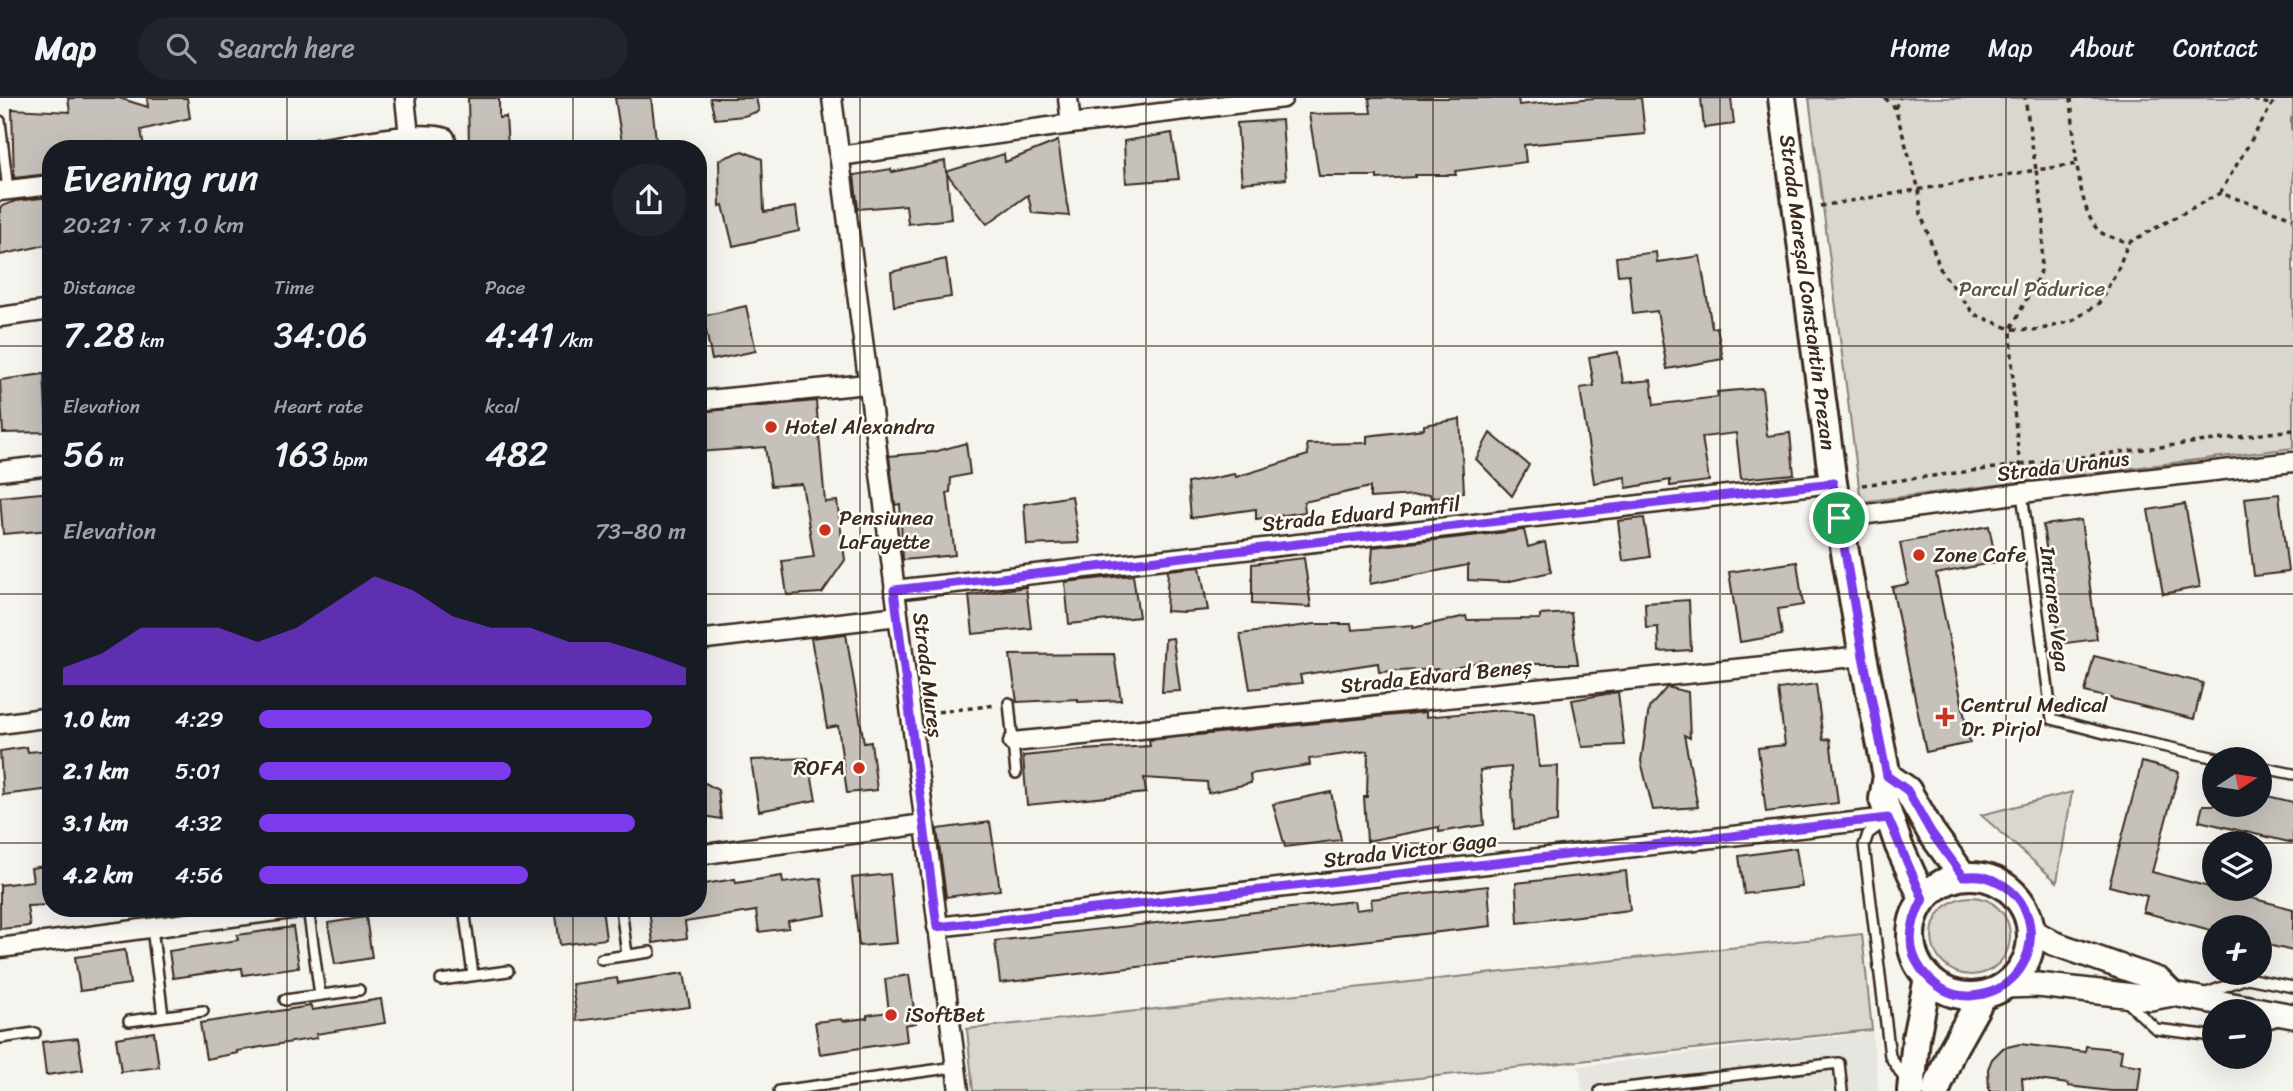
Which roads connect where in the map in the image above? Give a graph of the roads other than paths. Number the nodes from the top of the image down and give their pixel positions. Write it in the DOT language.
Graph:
graph roads {
  1 [pos="405,98"];
  2 [pos="832,98"];
  3 [pos="1068,98"];
  4 [pos="1283,98"];
  5 [pos="1782,98"];
  6 [pos="0,121"];
  7 [pos="1071,124"];
  8 [pos="410,136"];
  9 [pos="381,140"];
  10 [pos="446,140"];
  11 [pos="839,156"];
  12 [pos="42,186"];
  13 [pos="4,191"];
  14 [pos="42,311"];
  15 [pos="0,317"];
  16 [pos="867,384"];
  17 [pos="707,400"];
  18 [pos="2293,462"];
  19 [pos="42,467"];
  20 [pos="0,471"];
  21 [pos="1833,483"];
  22 [pos="2022,493"];
  23 [pos="1839,518"];
  24 [pos="894,590"];
  25 [pos="898,616"];
  26 [pos="707,639"];
  27 [pos="1863,656"];
  28 [pos="1009,704"];
  29 [pos="42,718"];
  30 [pos="0,724"];
  31 [pos="1013,742"];
  32 [pos="2202,755"];
  33 [pos="2272,770"];
  34 [pos="1016,773"];
  35 [pos="2293,774"];
  36 [pos="1887,776"];
  37 [pos="1888,818"];
  38 [pos="924,824"];
  39 [pos="707,854"];
  40 [pos="1963,876"];
  41 [pos="1923,899"];
  42 [pos="233,917"];
  43 [pos="309,917"];
  44 [pos="465,917"];
  45 [pos="622,917"];
  46 [pos="937,927"];
  47 [pos="152,928"];
  48 [pos="2031,930"];
  49 [pos="0,948"];
  50 [pos="650,952"];
  51 [pos="627,955"];
  52 [pos="601,958"];
  53 [pos="508,971"];
  54 [pos="473,975"];
  55 [pos="1928,978"];
  56 [pos="441,980"];
  57 [pos="2293,987"];
  58 [pos="359,990"];
  59 [pos="1994,991"];
  60 [pos="320,995"];
  61 [pos="2120,996"];
  62 [pos="2183,996"];
  63 [pos="285,1000"];
  64 [pos="203,1011"];
  65 [pos="163,1016"];
  66 [pos="2292,1016"];
  67 [pos="129,1021"];
  68 [pos="2272,1022"];
  69 [pos="35,1033"];
  70 [pos="2202,1035"];
  71 [pos="0,1038"];
  72 [pos="956,1068"];
  73 [pos="1919,1090"];
  74 [pos="779,1091"];
  75 [pos="959,1091"];
  76 [pos="1600,1091"];
  77 [pos="1842,1091"];
  1 -- 8 [label="street"];
  2 -- 11 [label="street, Strada Mureș"];
  3 -- 7 [label="street"];
  4 -- 7 [label="street"];
  5 -- 21 [label="main road, Strada Mareșal Constantin Prezan"];
  6 -- 13 [label="lane"];
  7 -- 11 [label="street"];
  8 -- 9 [label="street"];
  8 -- 10 [label="street"];
  11 -- 16 [label="street, Strada Mureș"];
  12 -- 13 [label="street"];
  14 -- 15 [label="street"];
  16 -- 17 [label="street"];
  16 -- 24 [label="street, Strada Mureș"];
  18 -- 22 [label="street, Strada Uranus"];
  19 -- 20 [label="street"];
  21 -- 23 [label="main road, Strada Mareșal Constantin Prezan"];
  21 -- 24 [label="street, Strada Eduard Pamfil"];
  22 -- 23 [label="street, Strada Uranus"];
  22 -- 32 [label="lane, Intrarea Vega"];
  23 -- 27 [label="main road, Strada Mareșal Constantin Prezan"];
  24 -- 25 [label="street, Strada Mureș"];
  25 -- 26 [label="street"];
  25 -- 38 [label="street, Strada Mureș"];
  27 -- 31 [label="street, Strada Edvard Beneș"];
  27 -- 36 [label="main road, Strada Mareșal Constantin Prezan"];
  28 -- 31 [label="lane"];
  29 -- 30 [label="street"];
  31 -- 34 [label="lane"];
  33 -- 35 [label="lane"];
  36 -- 37 [label="main road, Strada Mareșal Constantin Prezan"];
  36 -- 40 [label="main road"];
  37 -- 41 [label="main road, Strada Mareșal Constantin Prezan"];
  37 -- 46 [label="street, Strada Victor Gaga"];
  37 -- 73 [label="lane"];
  38 -- 39 [label="street"];
  38 -- 46 [label="street, Strada Mureș"];
  40 -- 41 [label="main road"];
  40 -- 48 [label="main road"];
  41 -- 55 [label="main road"];
  42 -- 47 [label="street"];
  43 -- 60 [label="lane"];
  44 -- 54 [label="lane"];
  45 -- 51 [label="lane"];
  46 -- 72 [label="street, Strada Mureș"];
  47 -- 49 [label="street"];
  47 -- 65 [label="lane"];
  48 -- 59 [label="main road"];
  48 -- 62 [label="street"];
  50 -- 51 [label="lane"];
  51 -- 52 [label="lane"];
  53 -- 54 [label="lane"];
  54 -- 56 [label="lane"];
  55 -- 59 [label="main road"];
  55 -- 73 [label="main road"];
  57 -- 62 [label="lane"];
  58 -- 60 [label="lane"];
  59 -- 61 [label="street"];
  59 -- 73 [label="main road"];
  60 -- 63 [label="lane"];
  61 -- 62 [label="street"];
  61 -- 70 [label="lane"];
  62 -- 66 [label="street"];
  64 -- 65 [label="lane"];
  65 -- 67 [label="lane"];
  66 -- 68 [label="lane"];
  69 -- 71 [label="lane"];
  72 -- 74 [label="lane"];
  72 -- 75 [label="street, Strada Mureș"];
  76 -- 77 [label="lane"];
}
